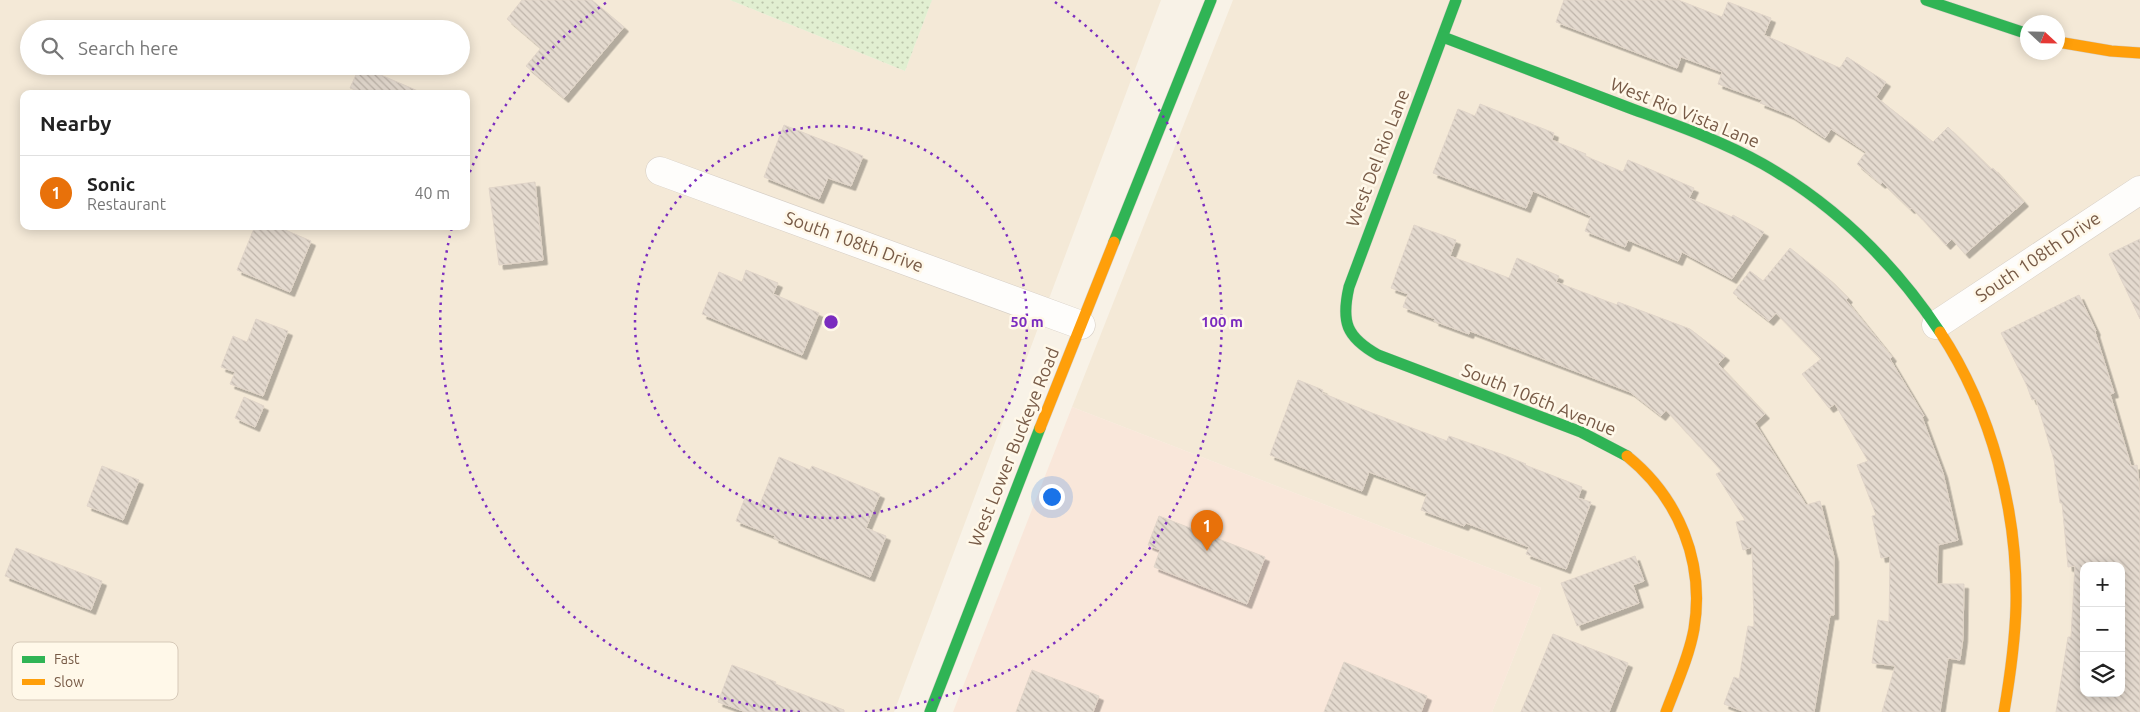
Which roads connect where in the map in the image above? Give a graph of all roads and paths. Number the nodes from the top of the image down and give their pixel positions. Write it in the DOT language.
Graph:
graph roads {
  1 [pos="1211,0"];
  2 [pos="1456,0"];
  3 [pos="1926,0"];
  4 [pos="2020,31"];
  5 [pos="1443,37"];
  6 [pos="2065,43"];
  7 [pos="2140,53"];
  8 [pos="660,171"];
  9 [pos="2140,190"];
  10 [pos="1936,324"];
  11 [pos="1081,325"];
  12 [pos="1347,331"];
  13 [pos="930,712"];
  14 [pos="1666,712"];
  15 [pos="2004,712"];
  1 -- 11 [label="street, West Lower Buckeye Road"];
  2 -- 5 [label="street, West Del Rio Lane"];
  3 -- 4 [label="street"];
  5 -- 10 [label="street, West Rio Vista Lane"];
  5 -- 12 [label="street, West Del Rio Lane"];
  6 -- 7 [label="street"];
  8 -- 11 [label="street, South 108th Drive"];
  9 -- 10 [label="street, South 108th Drive"];
  10 -- 15 [label="street, West Rio Vista Lane"];
  11 -- 13 [label="street, West Lower Buckeye Road"];
  12 -- 14 [label="street, South 106th Avenue"];
}
